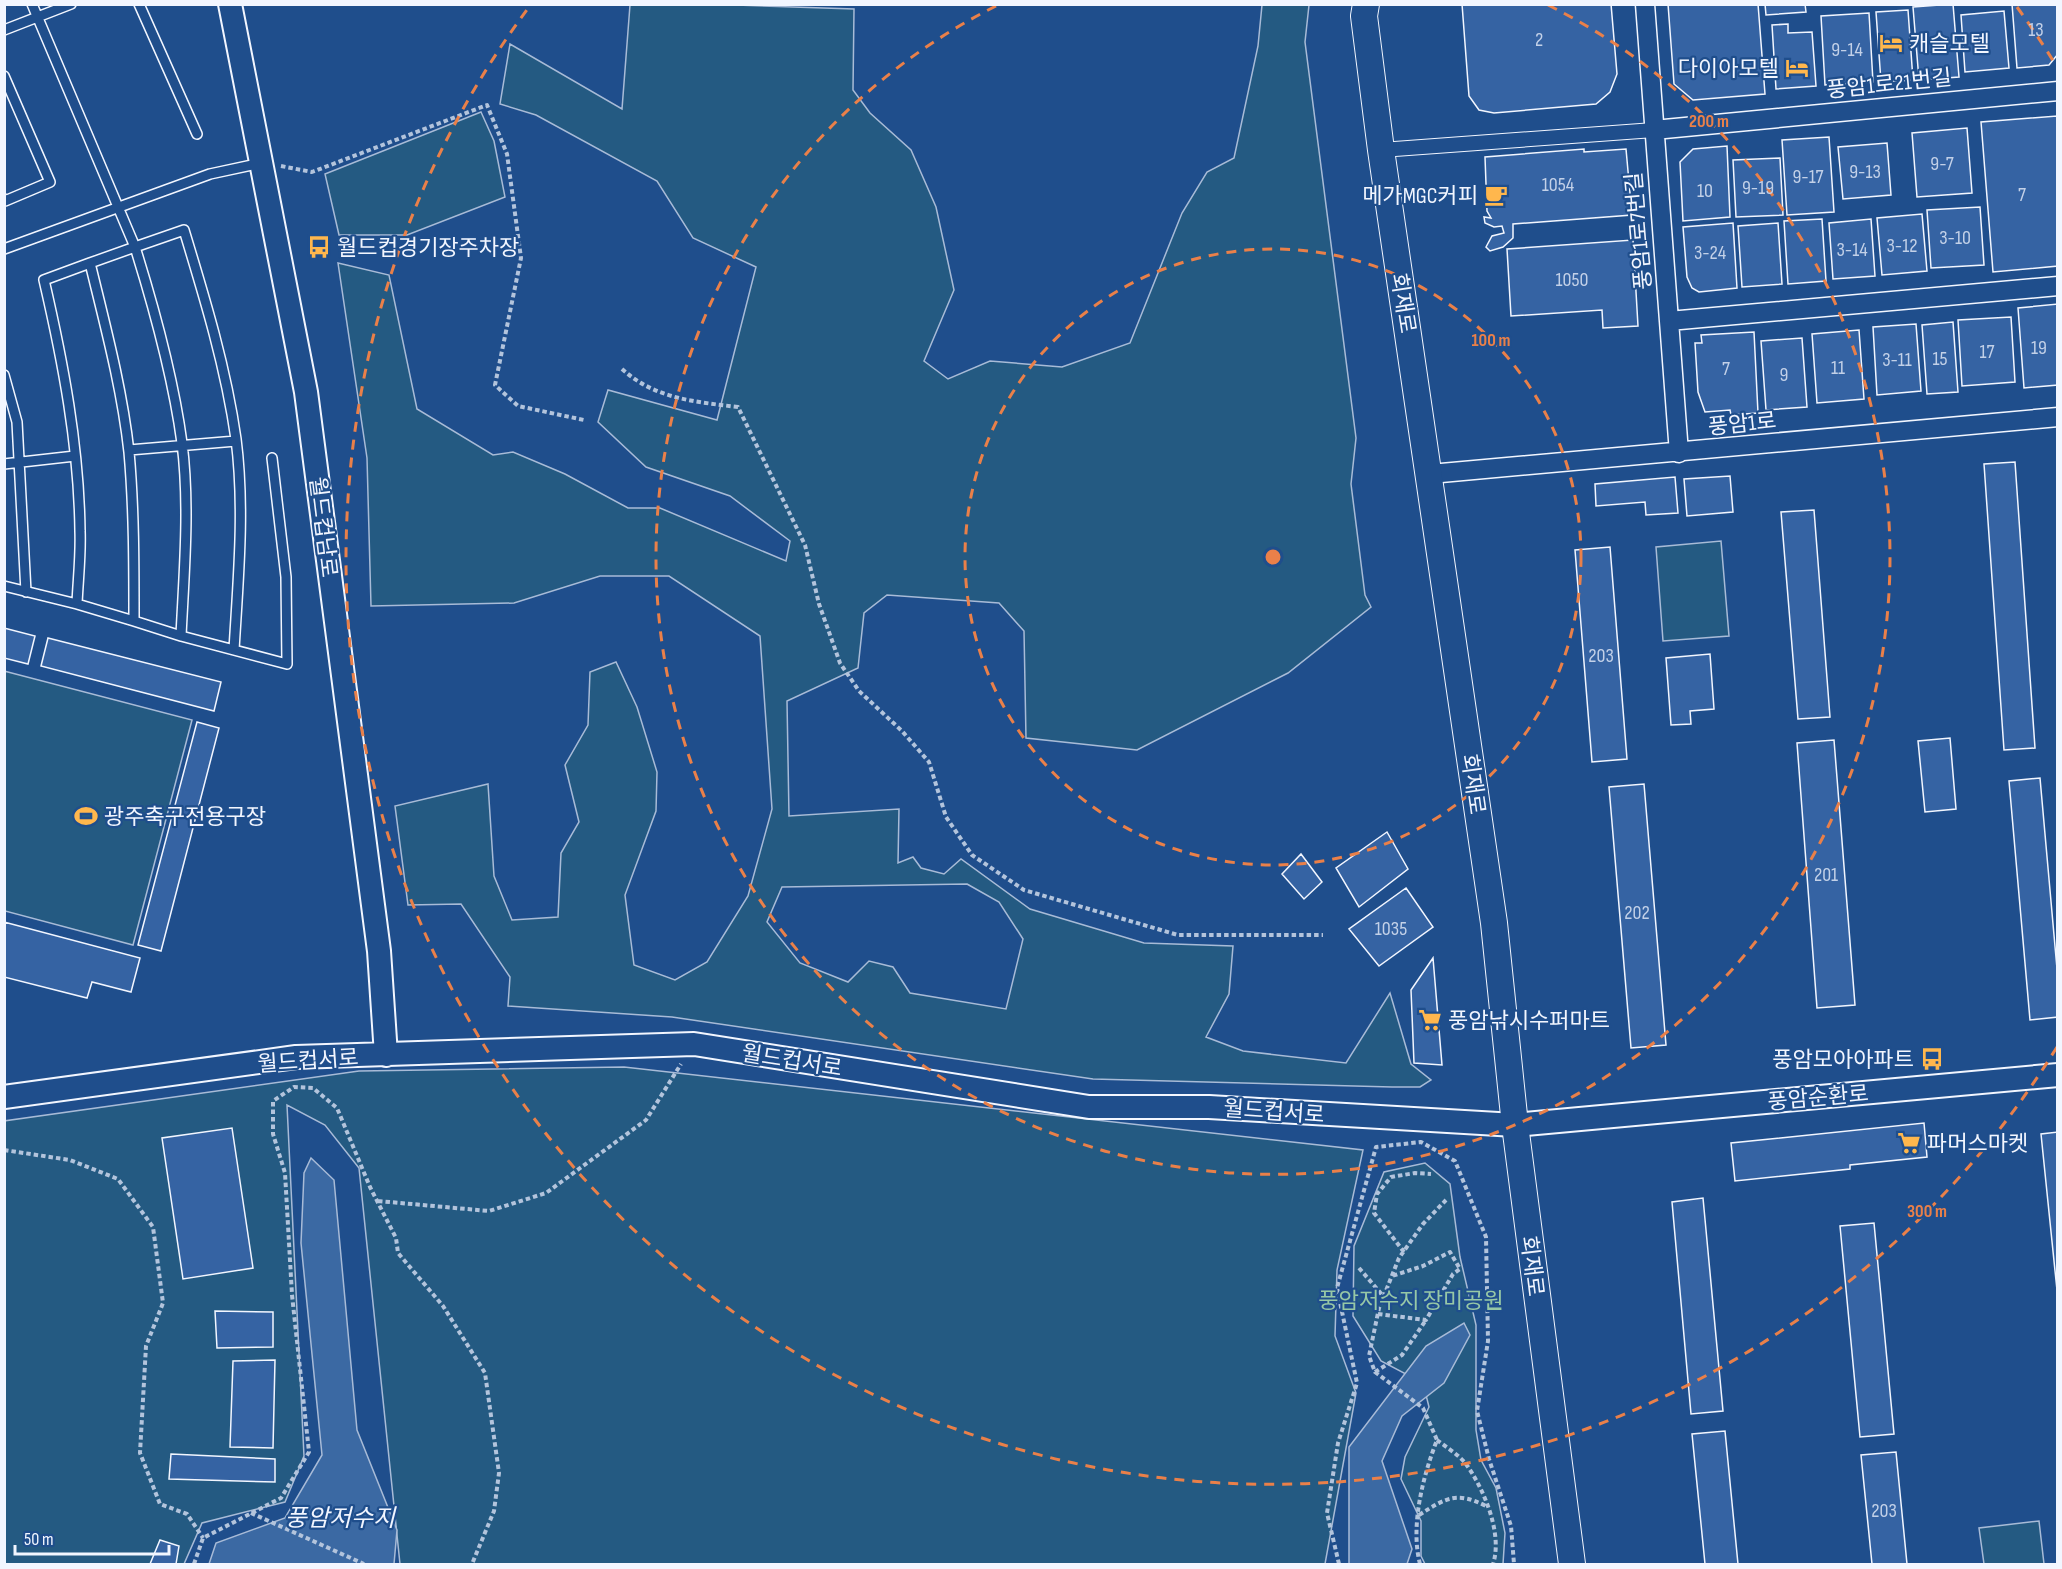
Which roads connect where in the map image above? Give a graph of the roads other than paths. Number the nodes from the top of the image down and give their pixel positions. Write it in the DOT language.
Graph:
graph roads {
  1 [pos="32,4"];
  2 [pos="71,4"];
  3 [pos="139,4"];
  4 [pos="230,4"];
  5 [pos="1366,4"];
  6 [pos="1645,4"];
  7 [pos="38,18"];
  8 [pos="4,30"];
  9 [pos="4,76"];
  10 [pos="2058,91"];
  11 [pos="1654,130"];
  12 [pos="197,134"];
  13 [pos="1381,150"];
  14 [pos="262,162"];
  15 [pos="4,199"];
  16 [pos="118,205"];
  17 [pos="135,247"];
  18 [pos="4,249"];
  19 [pos="90,263"];
  20 [pos="2058,286"];
  21 [pos="1669,321"];
  22 [pos="4,375"];
  23 [pos="2058,417"];
  24 [pos="236,441"];
  25 [pos="182,444"];
  26 [pos="129,450"];
  27 [pos="1679,453"];
  28 [pos="75,456"];
  29 [pos="272,458"];
  30 [pos="4,464"];
  31 [pos="21,464"];
  32 [pos="1430,474"];
  33 [pos="4,586"];
  34 [pos="26,592"];
  35 [pos="77,604"];
  36 [pos="134,621"];
  37 [pos="181,636"];
  38 [pos="234,650"];
  39 [pos="386,1054"];
  40 [pos="2058,1075"];
  41 [pos="4,1097"];
  42 [pos="1580,1120"];
  43 [pos="1515,1125"];
  44 [pos="1572,1564"];
  1 -- 7 [label="lane"];
  2 -- 7 [label="lane"];
  3 -- 12 [label="lane"];
  4 -- 14 [label="street, 월드컵남로"];
  5 -- 13 [label="main road, 회재로"];
  6 -- 11 [label="street, 풍암1로7번길"];
  7 -- 8 [label="lane"];
  7 -- 16 [label="lane"];
  9 -- 15 [label="lane"];
  10 -- 11 [label="street, 풍암1로21번길"];
  11 -- 13 [label="street"];
  11 -- 21 [label="street, 풍암1로7번길"];
  13 -- 32 [label="main road, 회재로"];
  14 -- 16 [label="lane"];
  14 -- 39 [label="street, 월드컵남로"];
  16 -- 17 [label="lane"];
  16 -- 18 [label="lane"];
  17 -- 19 [label="lane"];
  17 -- 24 [label="lane"];
  17 -- 25 [label="lane"];
  19 -- 26 [label="lane"];
  19 -- 28 [label="lane"];
  20 -- 21 [label="street"];
  21 -- 27 [label="street, 풍암1로7번길"];
  22 -- 31 [label="lane"];
  23 -- 27 [label="street, 풍암1로"];
  24 -- 25 [label="lane"];
  24 -- 38 [label="lane"];
  25 -- 26 [label="lane"];
  25 -- 37 [label="lane"];
  26 -- 36 [label="lane"];
  27 -- 32 [label="street, 풍암1로"];
  28 -- 31 [label="lane"];
  28 -- 35 [label="lane"];
  29 -- 38 [label="lane"];
  30 -- 31 [label="lane"];
  31 -- 34 [label="lane"];
  32 -- 43 [label="main road, 회재로"];
  33 -- 34 [label="lane"];
  34 -- 35 [label="lane"];
  35 -- 36 [label="lane"];
  36 -- 37 [label="lane"];
  37 -- 38 [label="lane"];
  39 -- 41 [label="street, 월드컵서로"];
  39 -- 43 [label="street, 월드컵서로"];
  40 -- 42 [label="street, 풍암순환로"];
  42 -- 43 [label="street, 월드컵서로"];
  43 -- 44 [label="main road, 회재로"];
}
